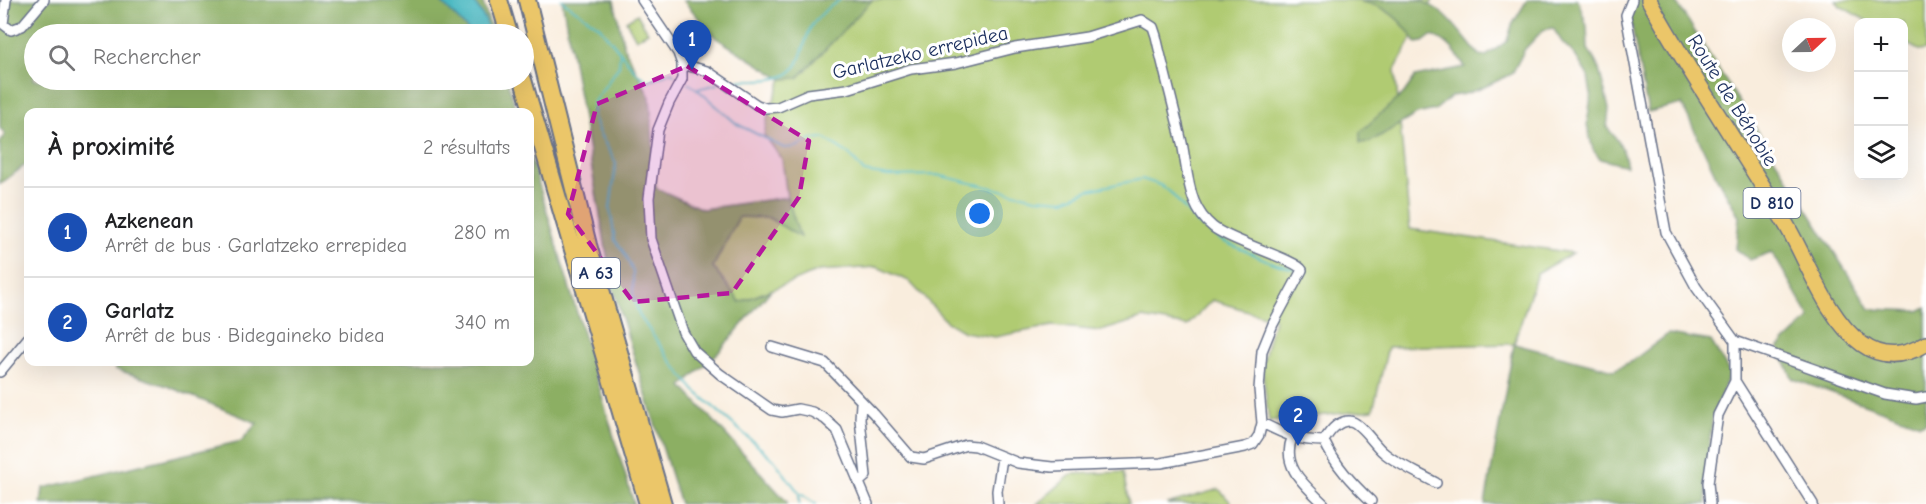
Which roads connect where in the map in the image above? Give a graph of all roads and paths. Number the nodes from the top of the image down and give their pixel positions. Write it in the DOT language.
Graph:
graph roads {
  1 [pos="6,0"];
  2 [pos="44,0"];
  3 [pos="499,0"];
  4 [pos="527,0"];
  5 [pos="642,0"];
  6 [pos="1632,0"];
  7 [pos="1649,0"];
  8 [pos="506,24"];
  9 [pos="533,24"];
  10 [pos="534,28"];
  11 [pos="682,64"];
  12 [pos="526,90"];
  13 [pos="531,108"];
  14 [pos="534,117"];
  15 [pos="1735,341"];
  16 [pos="24,343"];
  17 [pos="1926,344"];
  18 [pos="772,347"];
  19 [pos="0,372"];
  20 [pos="1735,381"];
  21 [pos="1926,398"];
  22 [pos="861,403"];
  23 [pos="1262,423"];
  24 [pos="1292,438"];
  25 [pos="1324,441"];
  26 [pos="1002,458"];
  27 [pos="859,482"];
  28 [pos="1436,483"];
  29 [pos="1371,501"];
  30 [pos="648,504"];
  31 [pos="663,504"];
  32 [pos="868,504"];
  33 [pos="998,504"];
  34 [pos="1324,504"];
  35 [pos="1710,504"];
  36 [pos="1813,504"];
  1 -- 2 [label="street"];
  3 -- 8 [label="highway"];
  4 -- 9 [label="highway, A 63"];
  5 -- 11 [label="street"];
  6 -- 15 [label="street"];
  7 -- 17 [label="main road, Route de Béhobie / D 810"];
  10 -- 31 [label="highway, A 63"];
  11 -- 23 [label="street, Garlatzeko errepidea"];
  11 -- 27 [label="street"];
  12 -- 13 [label="highway, A 63"];
  14 -- 30 [label="highway, A 63"];
  15 -- 20 [label="street"];
  15 -- 21 [label="street"];
  16 -- 19 [label="street"];
  18 -- 22 [label="street"];
  20 -- 35 [label="street"];
  20 -- 36 [label="street"];
  22 -- 26 [label="street"];
  22 -- 27 [label="street"];
  23 -- 24 [label="street"];
  23 -- 26 [label="street"];
  24 -- 25 [label="street"];
  24 -- 34 [label="street"];
  25 -- 28 [label="street"];
  25 -- 29 [label="street"];
  26 -- 33 [label="street"];
  27 -- 32 [label="street"];
}
